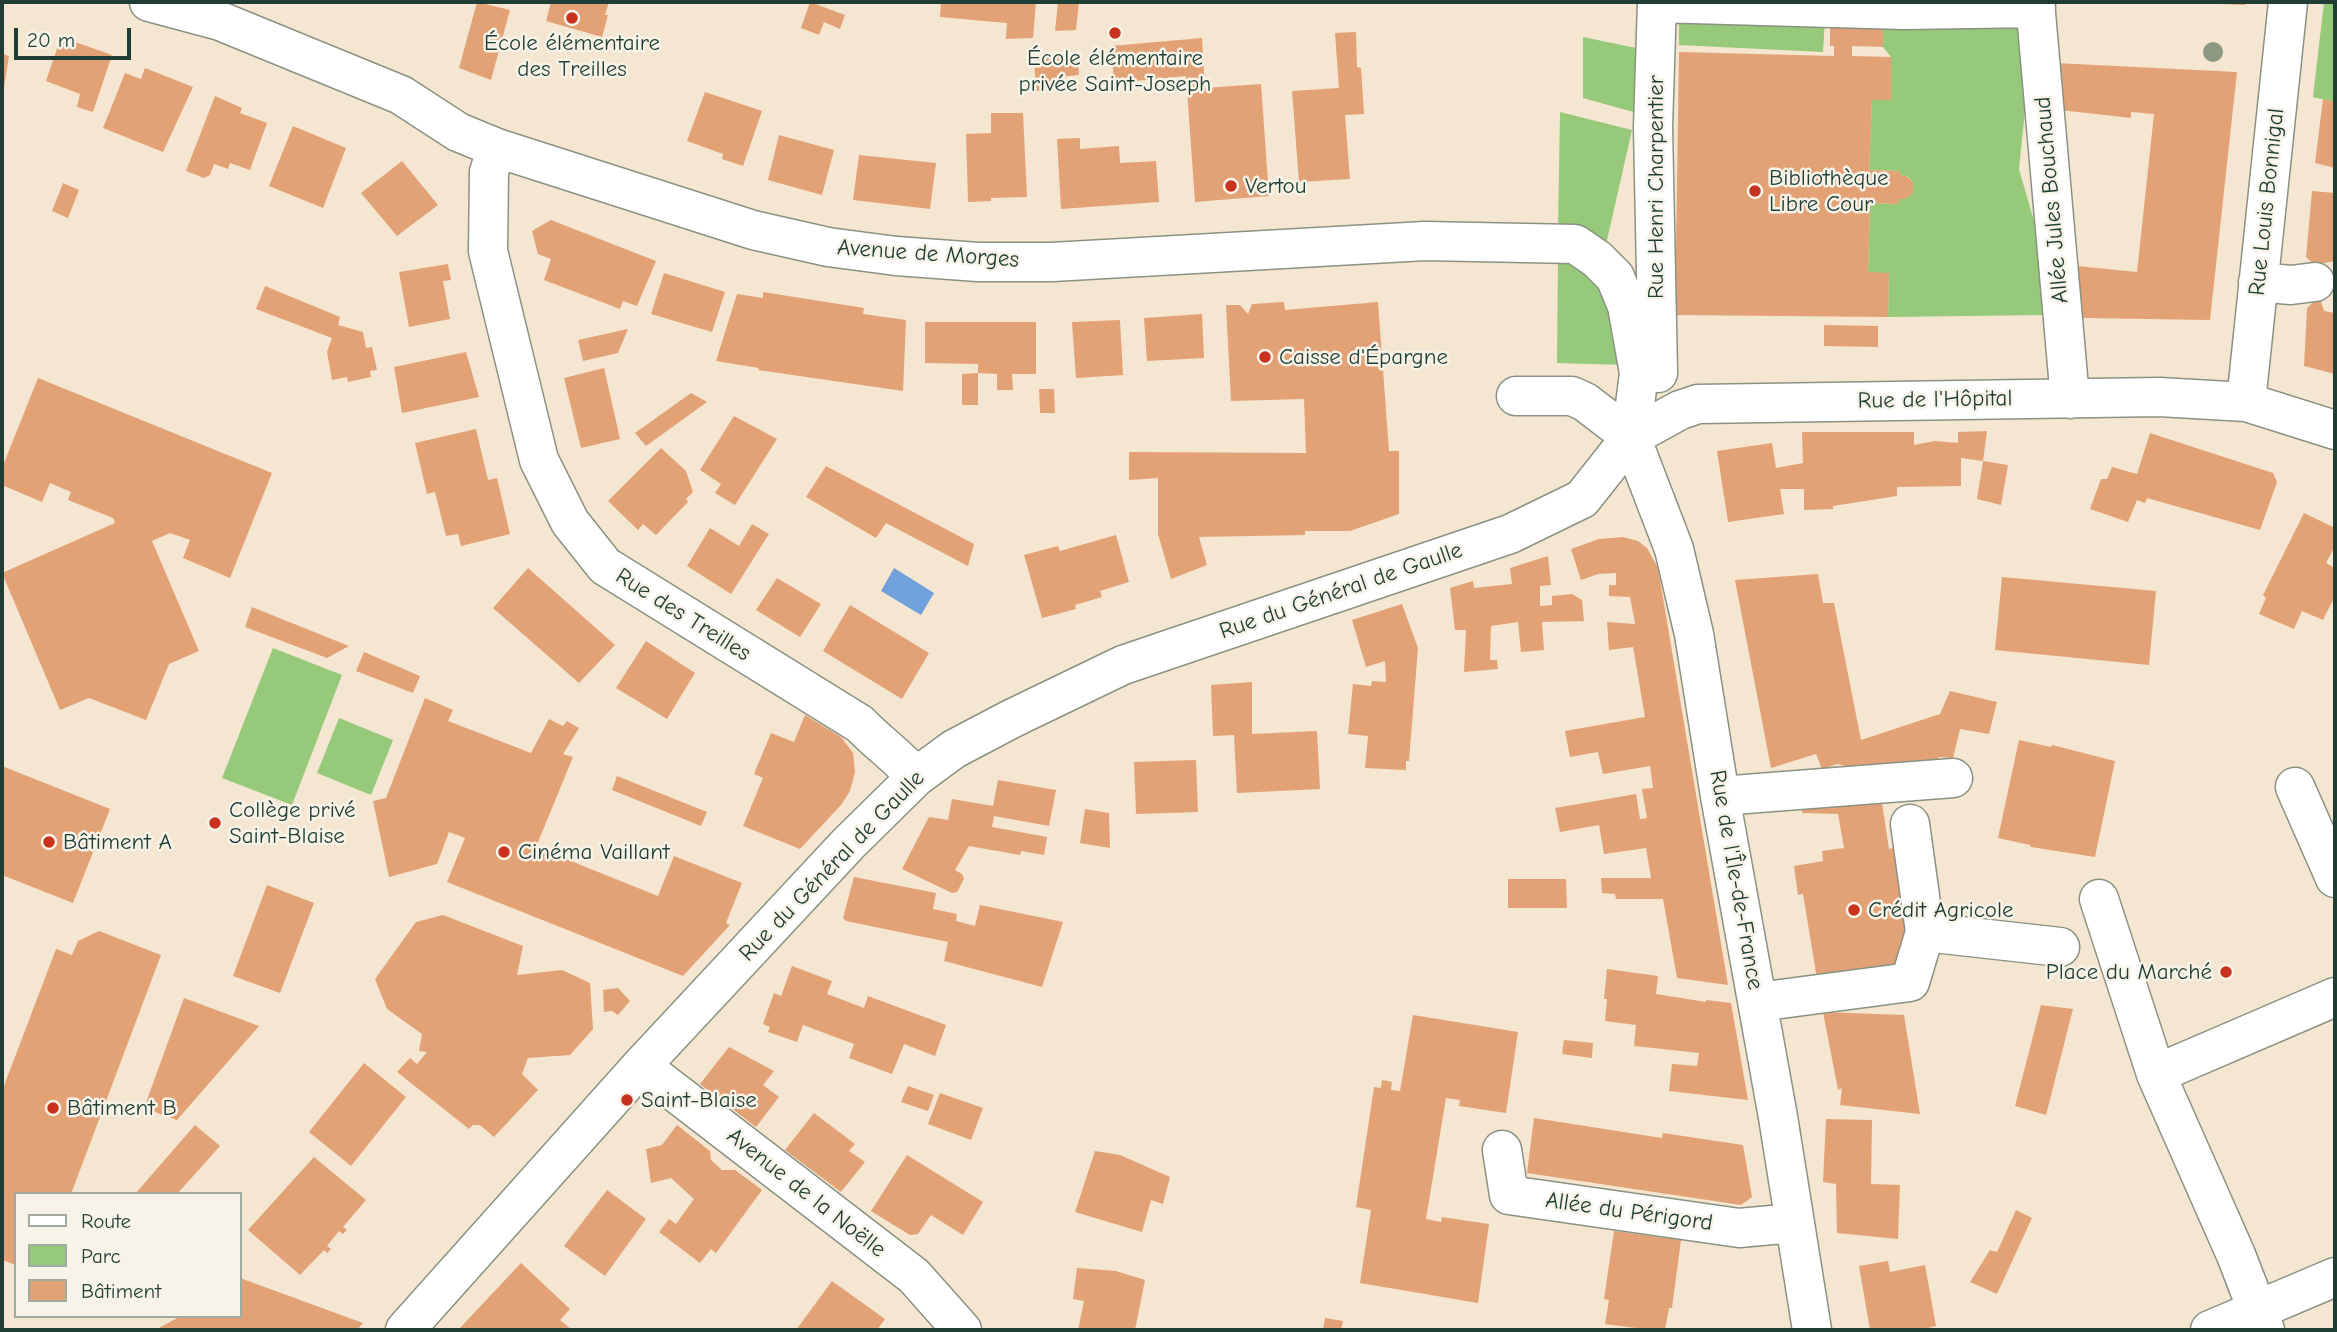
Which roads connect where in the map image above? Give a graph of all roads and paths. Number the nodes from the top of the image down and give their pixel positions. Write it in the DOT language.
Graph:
graph roads {
  1 [pos="149,2"];
  2 [pos="1657,2"];
  3 [pos="2288,2"];
  4 [pos="2035,5"];
  5 [pos="497,148"];
  6 [pos="1615,277"];
  7 [pos="2258,282"];
  8 [pos="2315,282"];
  9 [pos="1658,373"];
  10 [pos="1516,396"];
  11 [pos="2070,399"];
  12 [pos="2246,402"];
  13 [pos="2335,430"];
  14 [pos="1631,437"];
  15 [pos="916,776"];
  16 [pos="1953,778"];
  17 [pos="2295,787"];
  18 [pos="1720,796"];
  19 [pos="1910,824"];
  20 [pos="2335,878"];
  21 [pos="2099,899"];
  22 [pos="1925,932"];
  23 [pos="2060,947"];
  24 [pos="2335,997"];
  25 [pos="1758,1002"];
  26 [pos="641,1066"];
  27 [pos="2156,1074"];
  28 [pos="1503,1150"];
  29 [pos="1794,1223"];
  30 [pos="2335,1277"];
  31 [pos="2261,1321"];
  32 [pos="405,1330"];
  33 [pos="962,1330"];
  34 [pos="1812,1330"];
  35 [pos="2210,1330"];
  1 -- 5 [label="street, Avenue de Morges"];
  2 -- 4 [label="street"];
  2 -- 9 [label="street, Rue Henri Charpentier"];
  3 -- 7 [label="street, Rue Louis Bonnigal"];
  4 -- 11 [label="street, Allée Jules Bouchaud"];
  5 -- 6 [label="street, Avenue de Morges"];
  5 -- 15 [label="street, Rue des Treilles"];
  6 -- 14 [label="street, Rue Henri Charpentier"];
  7 -- 8 [label="street"];
  7 -- 12 [label="street, Rue Louis Bonnigal"];
  10 -- 14 [label="street"];
  11 -- 12 [label="street, Rue de l'Hôpital"];
  11 -- 14 [label="street, Rue de l'Hôpital"];
  12 -- 13 [label="street, Rue de l'Hôpital"];
  14 -- 15 [label="street, Rue du Général de Gaulle"];
  14 -- 18 [label="street, Rue de l'Île-de-France"];
  15 -- 26 [label="street, Rue du Général de Gaulle"];
  16 -- 18 [label="street"];
  17 -- 20 [label="street"];
  18 -- 25 [label="street, Rue de l'Île-de-France"];
  19 -- 22 [label="street"];
  21 -- 27 [label="street"];
  22 -- 23 [label="street"];
  22 -- 25 [label="street"];
  24 -- 27 [label="street"];
  25 -- 29 [label="street, Rue de l'Île-de-France"];
  26 -- 32 [label="street, Rue du Général de Gaulle"];
  26 -- 33 [label="street, Avenue de la Noëlle"];
  27 -- 31 [label="street"];
  28 -- 29 [label="street, Allée du Périgord"];
  29 -- 34 [label="street, Rue de l'Île-de-France"];
  30 -- 31 [label="street"];
  31 -- 35 [label="street"];
}
